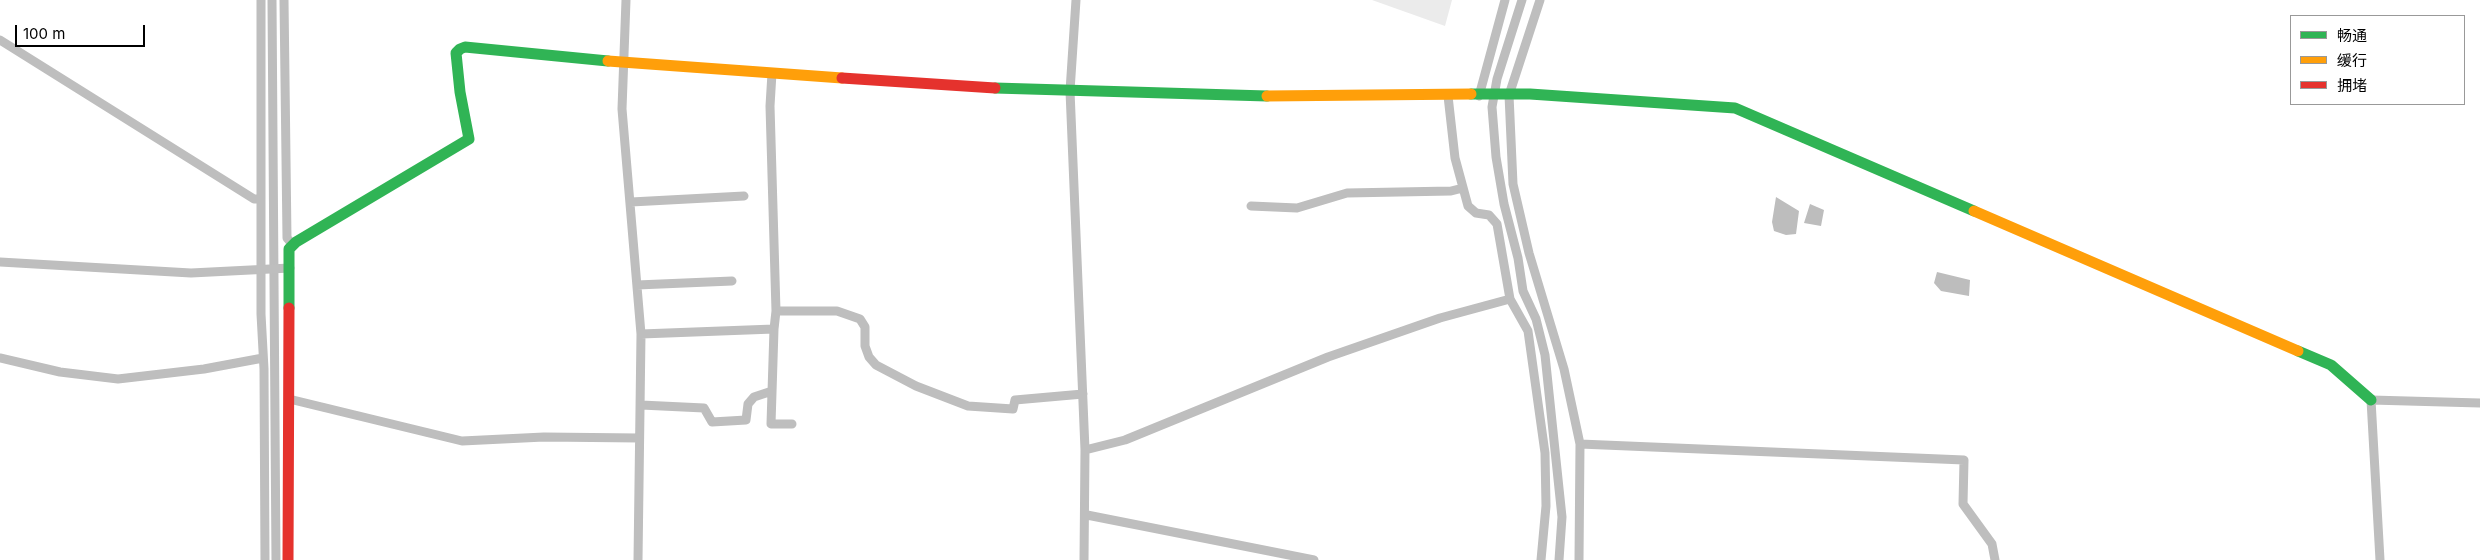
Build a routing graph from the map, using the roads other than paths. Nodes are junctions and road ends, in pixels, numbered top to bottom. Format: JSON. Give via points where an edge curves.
{"nodes":[{"id":1,"x":261,"y":0,"type":"edge"},
{"id":2,"x":284,"y":0,"type":"edge"},
{"id":3,"x":626,"y":0,"type":"edge"},
{"id":4,"x":1076,"y":0,"type":"edge"},
{"id":5,"x":1505,"y":0,"type":"edge"},
{"id":6,"x":1540,"y":0,"type":"edge"},
{"id":7,"x":0,"y":40,"type":"edge"},
{"id":8,"x":623,"y":63,"type":"junction"},
{"id":9,"x":772,"y":73,"type":"junction"},
{"id":10,"x":1070,"y":91,"type":"junction"},
{"id":11,"x":1507,"y":95,"type":"junction"},
{"id":12,"x":1448,"y":96,"type":"junction"},
{"id":13,"x":1480,"y":96,"type":"junction"},
{"id":14,"x":1463,"y":188,"type":"junction"},
{"id":15,"x":744,"y":196,"type":"dead end"},
{"id":16,"x":261,"y":199,"type":"junction"},
{"id":17,"x":631,"y":202,"type":"junction"},
{"id":18,"x":1251,"y":206,"type":"dead end"},
{"id":19,"x":293,"y":245,"type":"junction"},
{"id":20,"x":0,"y":262,"type":"edge"},
{"id":21,"x":287,"y":268,"type":"junction"},
{"id":22,"x":263,"y":270,"type":"junction"},
{"id":23,"x":732,"y":281,"type":"dead end"},
{"id":24,"x":637,"y":285,"type":"junction"},
{"id":25,"x":1510,"y":299,"type":"junction"},
{"id":26,"x":776,"y":310,"type":"junction"},
{"id":27,"x":774,"y":329,"type":"junction"},
{"id":28,"x":641,"y":334,"type":"junction"},
{"id":29,"x":0,"y":358,"type":"edge"},
{"id":30,"x":263,"y":358,"type":"junction"},
{"id":31,"x":772,"y":391,"type":"junction"},
{"id":32,"x":1083,"y":394,"type":"junction"},
{"id":33,"x":289,"y":399,"type":"junction"},
{"id":34,"x":2371,"y":400,"type":"junction"},
{"id":35,"x":2480,"y":403,"type":"edge"},
{"id":36,"x":641,"y":405,"type":"junction"},
{"id":37,"x":792,"y":424,"type":"dead end"},
{"id":38,"x":639,"y":438,"type":"junction"},
{"id":39,"x":1580,"y":444,"type":"junction"},
{"id":40,"x":1085,"y":450,"type":"junction"},
{"id":41,"x":1086,"y":515,"type":"junction"},
{"id":42,"x":265,"y":560,"type":"edge"},
{"id":43,"x":288,"y":560,"type":"edge"},
{"id":44,"x":638,"y":560,"type":"edge"},
{"id":45,"x":1084,"y":560,"type":"edge"},
{"id":46,"x":1314,"y":560,"type":"edge"},
{"id":47,"x":1541,"y":560,"type":"edge"},
{"id":48,"x":1579,"y":560,"type":"edge"},
{"id":49,"x":1995,"y":560,"type":"edge"},
{"id":50,"x":2380,"y":560,"type":"edge"}],
"edges":[{"from":1,"to":16,"type":"street"},
{"from":2,"to":19,"type":"street","via":[[287,238]]},
{"from":3,"to":8,"type":"street"},
{"from":4,"to":10,"type":"street"},
{"from":5,"to":13,"type":"street"},
{"from":6,"to":11,"type":"street"},
{"from":7,"to":16,"type":"street","via":[[254,198]]},
{"from":8,"to":9,"type":"street"},
{"from":8,"to":17,"type":"street","via":[[622,109]]},
{"from":8,"to":19,"type":"street","via":[[466,47],[460,49],[456,53],[458,82],[469,139]]},
{"from":9,"to":10,"type":"street"},
{"from":9,"to":26,"type":"street","via":[[770,106]]},
{"from":10,"to":12,"type":"street","via":[[1249,96]]},
{"from":10,"to":32,"type":"street"},
{"from":11,"to":13,"type":"street"},
{"from":11,"to":34,"type":"street","via":[[1735,108],[2331,365]]},
{"from":11,"to":39,"type":"street","via":[[1512,184],[1564,369]]},
{"from":12,"to":13,"type":"street"},
{"from":12,"to":14,"type":"street"},
{"from":14,"to":18,"type":"street","via":[[1347,193],[1296,208]]},
{"from":14,"to":25,"type":"street","via":[[1471,210],[1489,215],[1497,224]]},
{"from":15,"to":17,"type":"street"},
{"from":16,"to":22,"type":"street"},
{"from":17,"to":24,"type":"street"},
{"from":19,"to":21,"type":"street","via":[[289,249]]},
{"from":20,"to":22,"type":"street","via":[[191,273]]},
{"from":21,"to":22,"type":"street"},
{"from":21,"to":33,"type":"street"},
{"from":22,"to":30,"type":"street"},
{"from":23,"to":24,"type":"street"},
{"from":24,"to":28,"type":"street"},
{"from":25,"to":40,"type":"street","via":[[1440,318],[1347,351],[1125,440]]},
{"from":25,"to":47,"type":"street","via":[[1528,331],[1545,453],[1546,506]]},
{"from":26,"to":27,"type":"street"},
{"from":26,"to":32,"type":"street","via":[[837,312],[860,319],[865,327],[865,346],[876,365],[916,386],[968,406],[1013,409],[1015,400]]},
{"from":27,"to":28,"type":"street"},
{"from":27,"to":31,"type":"street"},
{"from":28,"to":36,"type":"street"},
{"from":29,"to":30,"type":"street","via":[[60,372],[118,379]]},
{"from":30,"to":42,"type":"street"},
{"from":31,"to":36,"type":"street","via":[[754,397],[748,404],[746,420],[712,422],[704,408]]},
{"from":31,"to":37,"type":"street","via":[[771,424]]},
{"from":32,"to":40,"type":"street"},
{"from":33,"to":38,"type":"street","via":[[462,441],[544,437]]},
{"from":33,"to":43,"type":"street"},
{"from":34,"to":35,"type":"street"},
{"from":34,"to":50,"type":"street"},
{"from":36,"to":38,"type":"street"},
{"from":38,"to":44,"type":"street"},
{"from":39,"to":48,"type":"street"},
{"from":39,"to":49,"type":"street","via":[[1964,460],[1963,504],[1992,544]]},
{"from":40,"to":41,"type":"street"},
{"from":41,"to":45,"type":"street"},
{"from":41,"to":46,"type":"street"}]}
